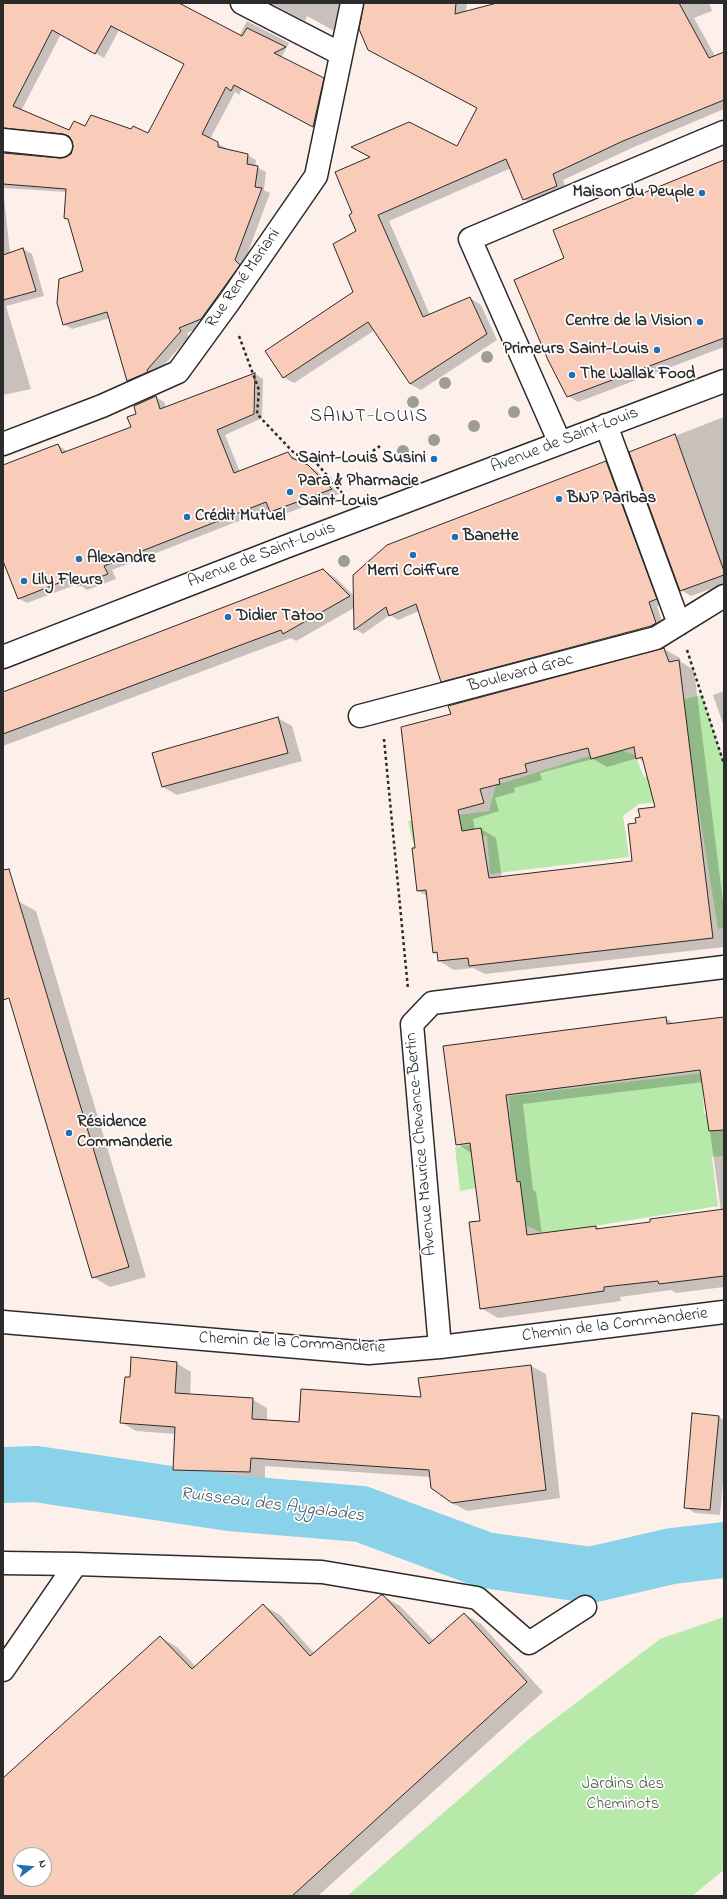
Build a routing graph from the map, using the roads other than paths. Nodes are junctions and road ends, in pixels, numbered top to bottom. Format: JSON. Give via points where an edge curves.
{"nodes":[{"id":1,"x":242,"y":3,"type":"edge"},
{"id":2,"x":352,"y":3,"type":"edge"},
{"id":3,"x":341,"y":54,"type":"junction"},
{"id":4,"x":724,"y":132,"type":"edge"},
{"id":5,"x":3,"y":140,"type":"edge"},
{"id":6,"x":61,"y":146,"type":"dead end"},
{"id":7,"x":724,"y":381,"type":"edge"},
{"id":8,"x":606,"y":425,"type":"junction"},
{"id":9,"x":560,"y":443,"type":"junction"},
{"id":10,"x":3,"y":444,"type":"edge"},
{"id":11,"x":724,"y":596,"type":"edge"},
{"id":12,"x":679,"y":624,"type":"junction"},
{"id":13,"x":3,"y":657,"type":"edge"},
{"id":14,"x":360,"y":716,"type":"dead end"},
{"id":15,"x":724,"y":967,"type":"edge"},
{"id":16,"x":724,"y":1312,"type":"edge"},
{"id":17,"x":3,"y":1322,"type":"edge"},
{"id":18,"x":440,"y":1347,"type":"junction"},
{"id":19,"x":3,"y":1563,"type":"edge"},
{"id":20,"x":76,"y":1564,"type":"junction"},
{"id":21,"x":585,"y":1607,"type":"dead end"},
{"id":22,"x":3,"y":1670,"type":"edge"}],
"edges":[{"from":1,"to":3,"type":"street"},
{"from":2,"to":3,"type":"street","name":"Rue René Mariani"},
{"from":3,"to":10,"type":"street","name":"Rue René Mariani","via":[[316,176],[178,372],[102,406]]},
{"from":4,"to":9,"type":"street","via":[[470,239]]},
{"from":5,"to":6,"type":"street"},
{"from":7,"to":8,"type":"street","name":"Avenue de Saint-Louis"},
{"from":8,"to":9,"type":"street","name":"Avenue de Saint-Louis"},
{"from":8,"to":12,"type":"street"},
{"from":9,"to":13,"type":"street","name":"Avenue de Saint-Louis"},
{"from":11,"to":12,"type":"street","name":"Boulevard Grac"},
{"from":12,"to":14,"type":"street","name":"Boulevard Grac","via":[[656,638]]},
{"from":15,"to":18,"type":"street","name":"Avenue Maurice Chevance-Bertin","via":[[432,1003],[412,1024]]},
{"from":16,"to":18,"type":"street","name":"Chemin de la Commanderie"},
{"from":17,"to":18,"type":"street","name":"Chemin de la Commanderie","via":[[368,1352]]},
{"from":19,"to":20,"type":"street"},
{"from":20,"to":21,"type":"street","via":[[322,1572],[477,1598],[529,1643]]},
{"from":20,"to":22,"type":"street"}]}
